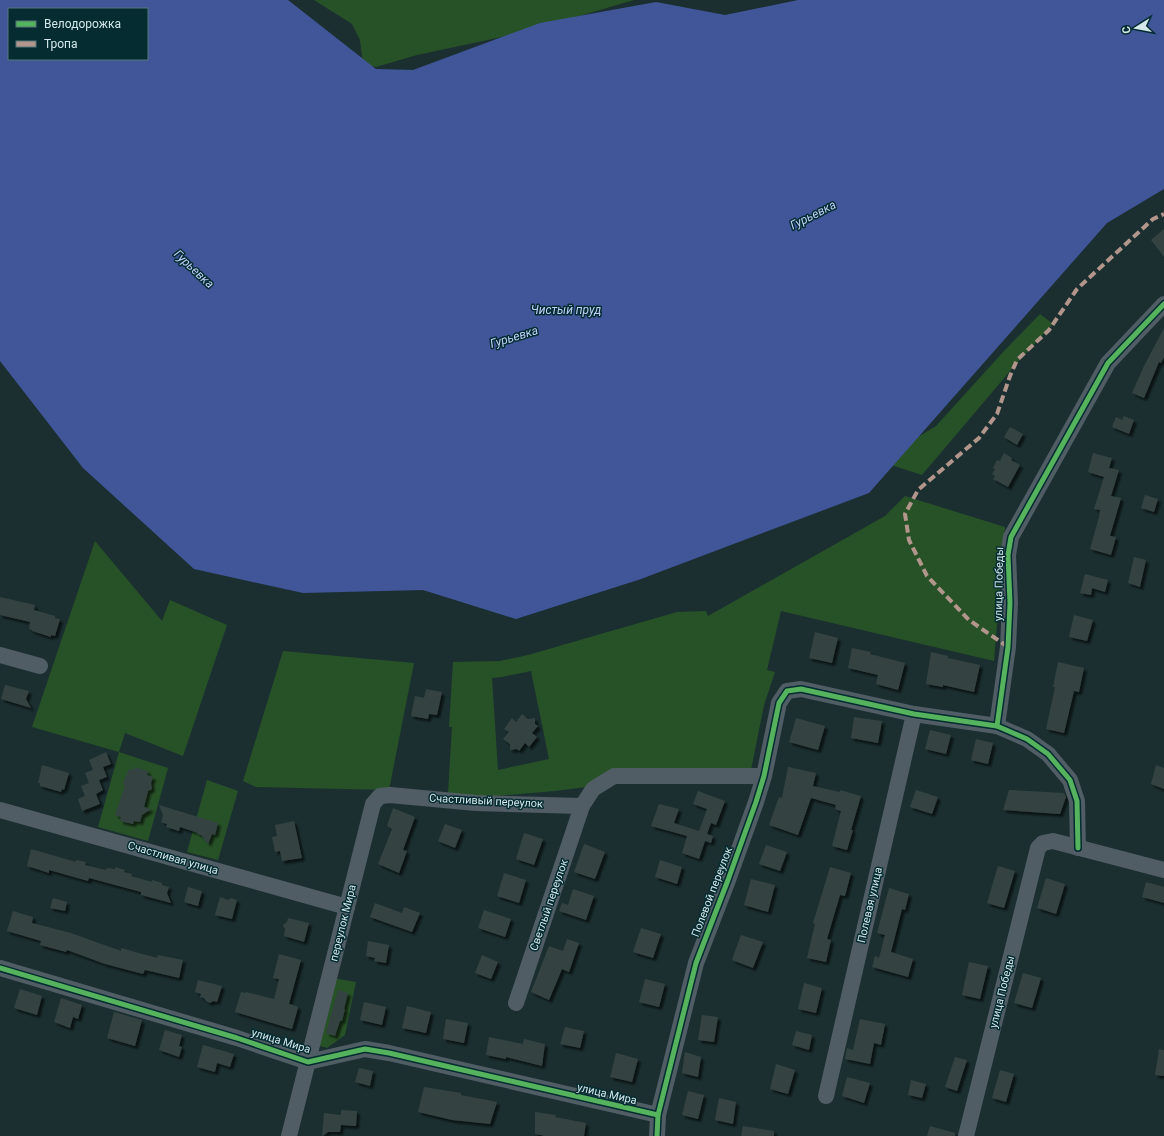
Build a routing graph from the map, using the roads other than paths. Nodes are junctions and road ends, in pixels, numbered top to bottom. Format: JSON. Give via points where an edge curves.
{"nodes":[{"id":1,"x":1164,"y":304,"type":"edge"},
{"id":2,"x":0,"y":655,"type":"edge"},
{"id":3,"x":40,"y":666,"type":"dead end"},
{"id":4,"x":914,"y":714,"type":"junction"},
{"id":5,"x":997,"y":726,"type":"junction"},
{"id":6,"x":764,"y":776,"type":"junction"},
{"id":7,"x":390,"y":795,"type":"joint"},
{"id":8,"x":582,"y":806,"type":"junction"},
{"id":9,"x":0,"y":810,"type":"edge"},
{"id":10,"x":1078,"y":848,"type":"junction"},
{"id":11,"x":1164,"y":870,"type":"edge"},
{"id":12,"x":347,"y":907,"type":"junction"},
{"id":13,"x":0,"y":968,"type":"edge"},
{"id":14,"x":516,"y":1003,"type":"dead end"},
{"id":15,"x":308,"y":1062,"type":"junction"},
{"id":16,"x":826,"y":1096,"type":"dead end"},
{"id":17,"x":658,"y":1115,"type":"junction"},
{"id":18,"x":289,"y":1136,"type":"edge"},
{"id":19,"x":657,"y":1136,"type":"edge"},
{"id":20,"x":966,"y":1136,"type":"edge"}],
"edges":[{"from":1,"to":5,"type":"street","name":"улица Победы","via":[[1108,363],[1011,537],[1008,555],[1008,647]]},
{"from":2,"to":3,"type":"street"},
{"from":4,"to":5,"type":"street"},
{"from":4,"to":6,"type":"street","name":"Полевой переулок","via":[[801,689],[787,691],[779,703]]},
{"from":4,"to":16,"type":"street","name":"Полевая улица"},
{"from":5,"to":10,"type":"street","via":[[1028,738],[1048,754],[1070,780],[1077,801]]},
{"from":6,"to":8,"type":"street","name":"Светлый переулок","via":[[614,776],[593,789]]},
{"from":6,"to":17,"type":"street","name":"Полевой переулок","via":[[731,873],[696,963]]},
{"from":7,"to":8,"type":"street","name":"Счастливый переулок","via":[[476,803]]},
{"from":7,"to":12,"type":"street","name":"переулок Мира","via":[[380,796],[373,804]]},
{"from":8,"to":14,"type":"street","name":"Светлый переулок"},
{"from":9,"to":12,"type":"street","name":"Счастливая улица"},
{"from":10,"to":11,"type":"street"},
{"from":10,"to":20,"type":"street","name":"улица Победы","via":[[1053,841],[1043,843],[1038,848]]},
{"from":12,"to":15,"type":"street","name":"переулок Мира"},
{"from":13,"to":15,"type":"street","name":"улица Мира","via":[[237,1038]]},
{"from":15,"to":17,"type":"street","name":"улица Мира","via":[[365,1049]]},
{"from":15,"to":18,"type":"street","name":"переулок Мира"},
{"from":17,"to":19,"type":"street"}]}
